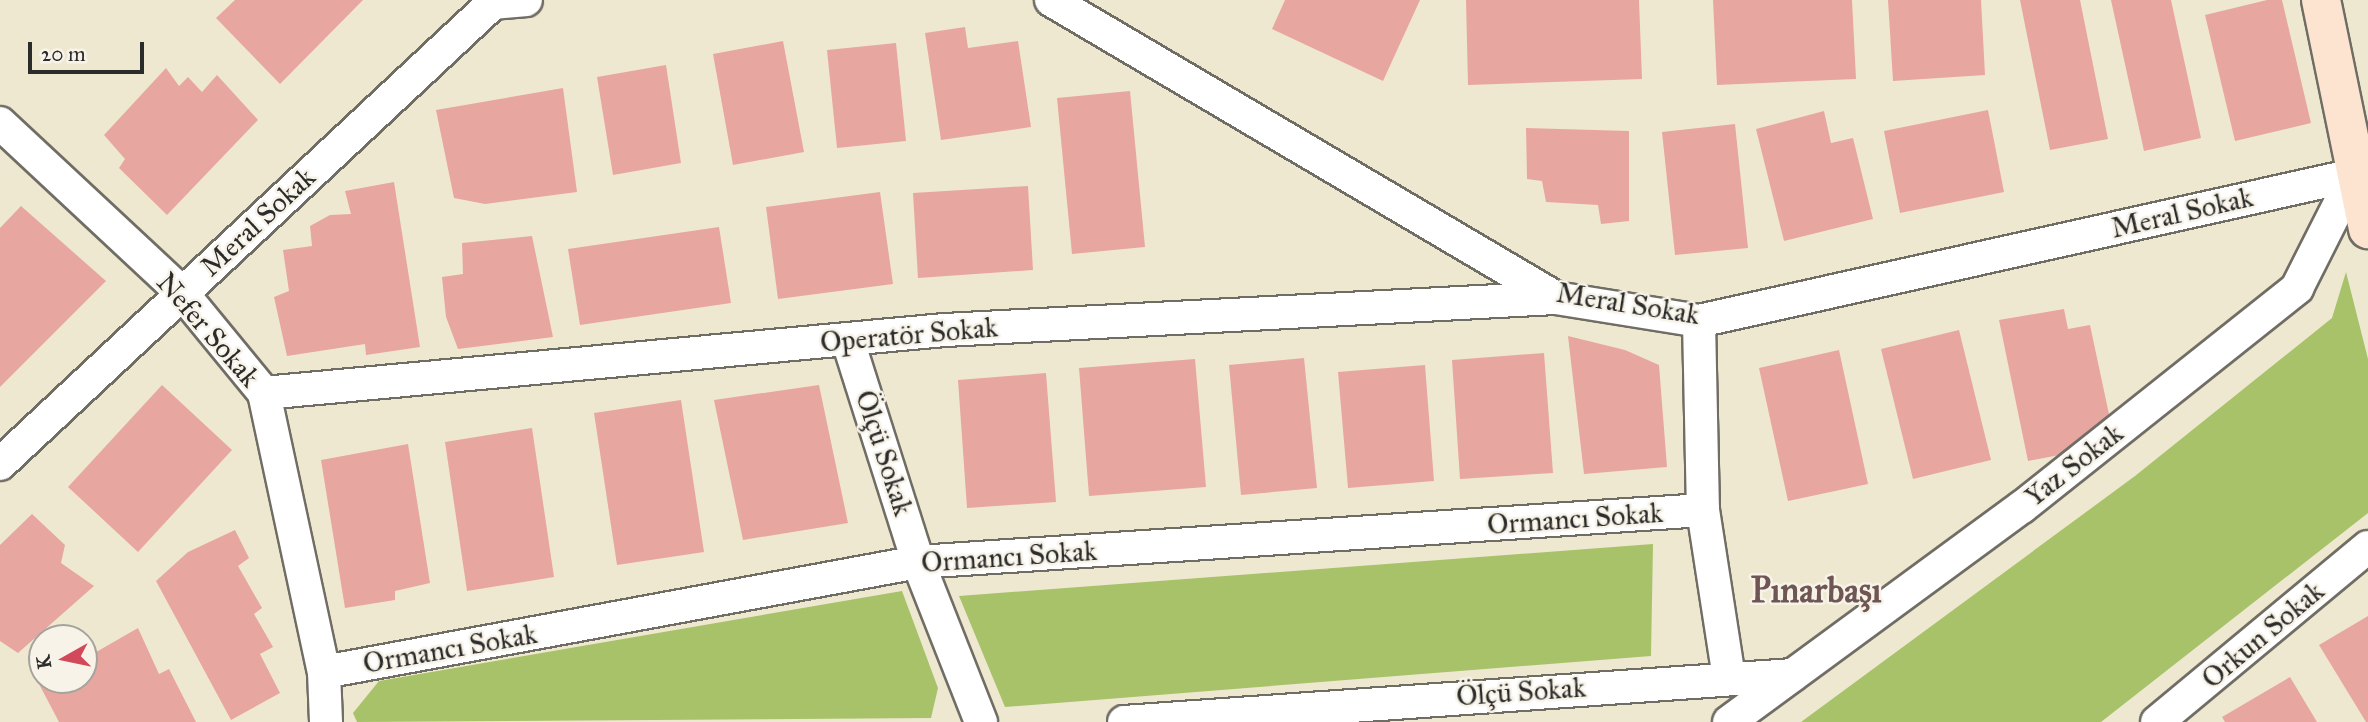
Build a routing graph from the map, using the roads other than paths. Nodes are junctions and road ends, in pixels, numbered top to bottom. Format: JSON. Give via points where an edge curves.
{"nodes":[{"id":1,"x":526,"y":0,"type":"edge"},
{"id":2,"x":1051,"y":0,"type":"edge"},
{"id":3,"x":2321,"y":0,"type":"edge"},
{"id":4,"x":493,"y":2,"type":"edge"},
{"id":5,"x":0,"y":123,"type":"edge"},
{"id":6,"x":2361,"y":169,"type":"edge"},
{"id":7,"x":2368,"y":229,"type":"edge"},
{"id":8,"x":182,"y":293,"type":"junction"},
{"id":9,"x":1556,"y":298,"type":"junction"},
{"id":10,"x":1699,"y":321,"type":"junction"},
{"id":11,"x":848,"y":341,"type":"junction"},
{"id":12,"x":264,"y":393,"type":"junction"},
{"id":13,"x":0,"y":464,"type":"edge"},
{"id":14,"x":1703,"y":510,"type":"junction"},
{"id":15,"x":2368,"y":547,"type":"edge"},
{"id":16,"x":918,"y":562,"type":"junction"},
{"id":17,"x":324,"y":671,"type":"junction"},
{"id":18,"x":1792,"y":676,"type":"junction"},
{"id":19,"x":1729,"y":677,"type":"junction"},
{"id":20,"x":326,"y":722,"type":"edge"},
{"id":21,"x":981,"y":722,"type":"edge"},
{"id":22,"x":1124,"y":722,"type":"edge"},
{"id":23,"x":1729,"y":722,"type":"edge"},
{"id":24,"x":2157,"y":722,"type":"edge"}],
"edges":[{"from":1,"to":4,"type":"street","name":"Meral Sokak"},
{"from":2,"to":9,"type":"street","name":"Meral Sokak"},
{"from":3,"to":6,"type":"main road"},
{"from":4,"to":8,"type":"street","name":"Meral Sokak"},
{"from":5,"to":8,"type":"street","name":"Nefer Sokak"},
{"from":6,"to":7,"type":"main road"},
{"from":6,"to":10,"type":"street","name":"Meral Sokak"},
{"from":6,"to":18,"type":"street","name":"Yaz Sokak","via":[[2297,288],[2021,508]]},
{"from":8,"to":12,"type":"street","name":"Nefer Sokak"},
{"from":8,"to":13,"type":"street","name":"Meral Sokak"},
{"from":9,"to":10,"type":"street","name":"Meral Sokak"},
{"from":9,"to":11,"type":"street","name":"Operatör Sokak","via":[[946,330]]},
{"from":10,"to":14,"type":"street"},
{"from":11,"to":12,"type":"street","name":"Operatör Sokak"},
{"from":11,"to":16,"type":"street","name":"Ölçü Sokak"},
{"from":12,"to":17,"type":"street","name":"Nefer Sokak"},
{"from":14,"to":16,"type":"street","name":"Ormancı Sokak"},
{"from":14,"to":19,"type":"street"},
{"from":15,"to":24,"type":"street","name":"Orkun Sokak"},
{"from":16,"to":17,"type":"street","name":"Ormancı Sokak"},
{"from":16,"to":21,"type":"street","name":"Ölçü Sokak"},
{"from":17,"to":20,"type":"street","name":"Nefer Sokak"},
{"from":18,"to":19,"type":"street","name":"Ölçü Sokak"},
{"from":18,"to":23,"type":"street","name":"Yaz Sokak"},
{"from":19,"to":22,"type":"street","name":"Ölçü Sokak"}]}
